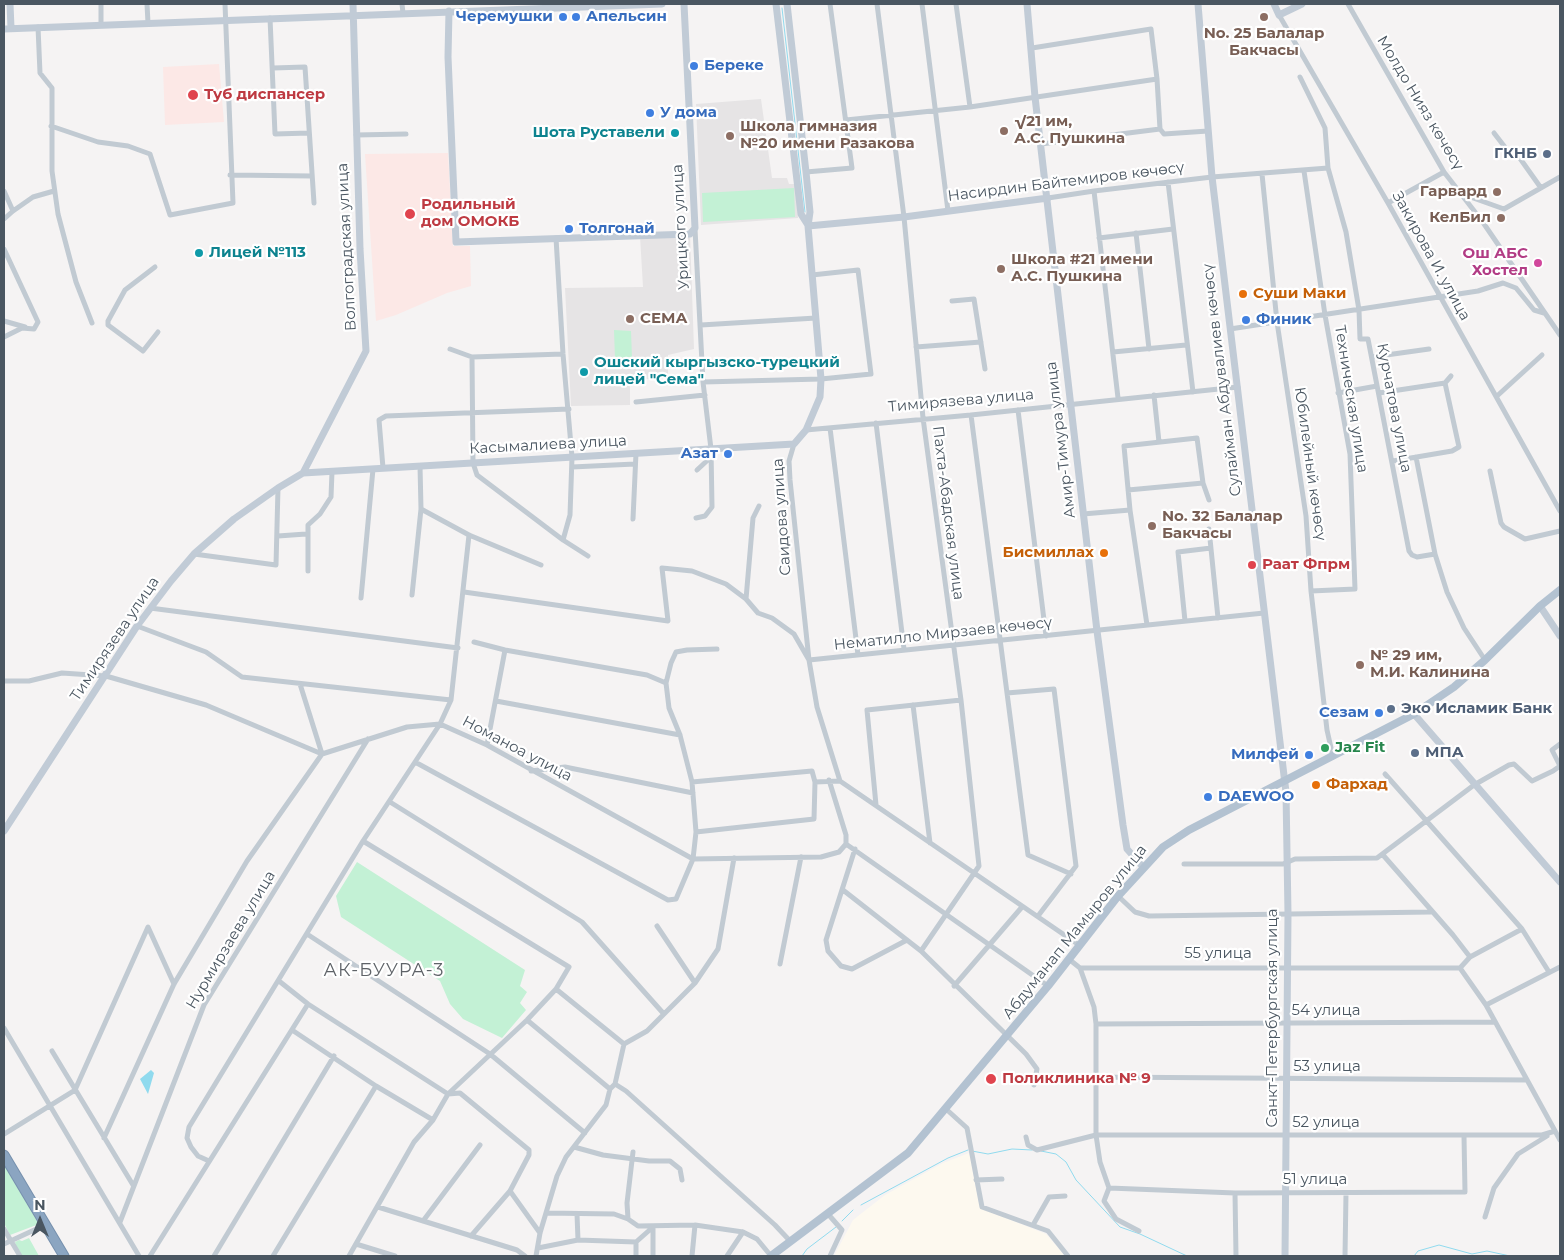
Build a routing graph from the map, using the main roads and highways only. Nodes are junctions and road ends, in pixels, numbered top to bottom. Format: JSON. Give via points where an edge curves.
{"nodes":[{"id":1,"x":1560,"y":590,"type":"edge"},
{"id":2,"x":4,"y":1154,"type":"edge"},
{"id":3,"x":64,"y":1256,"type":"edge"},
{"id":4,"x":771,"y":1256,"type":"edge"}],
"edges":[{"from":1,"to":4,"type":"main road","name":"Абдуманап Мамыров улица","via":[[1485,660],[1414,714],[1175,839],[1118,896],[1078,945],[1070,960],[908,1153]]},
{"from":2,"to":3,"type":"highway"}]}
